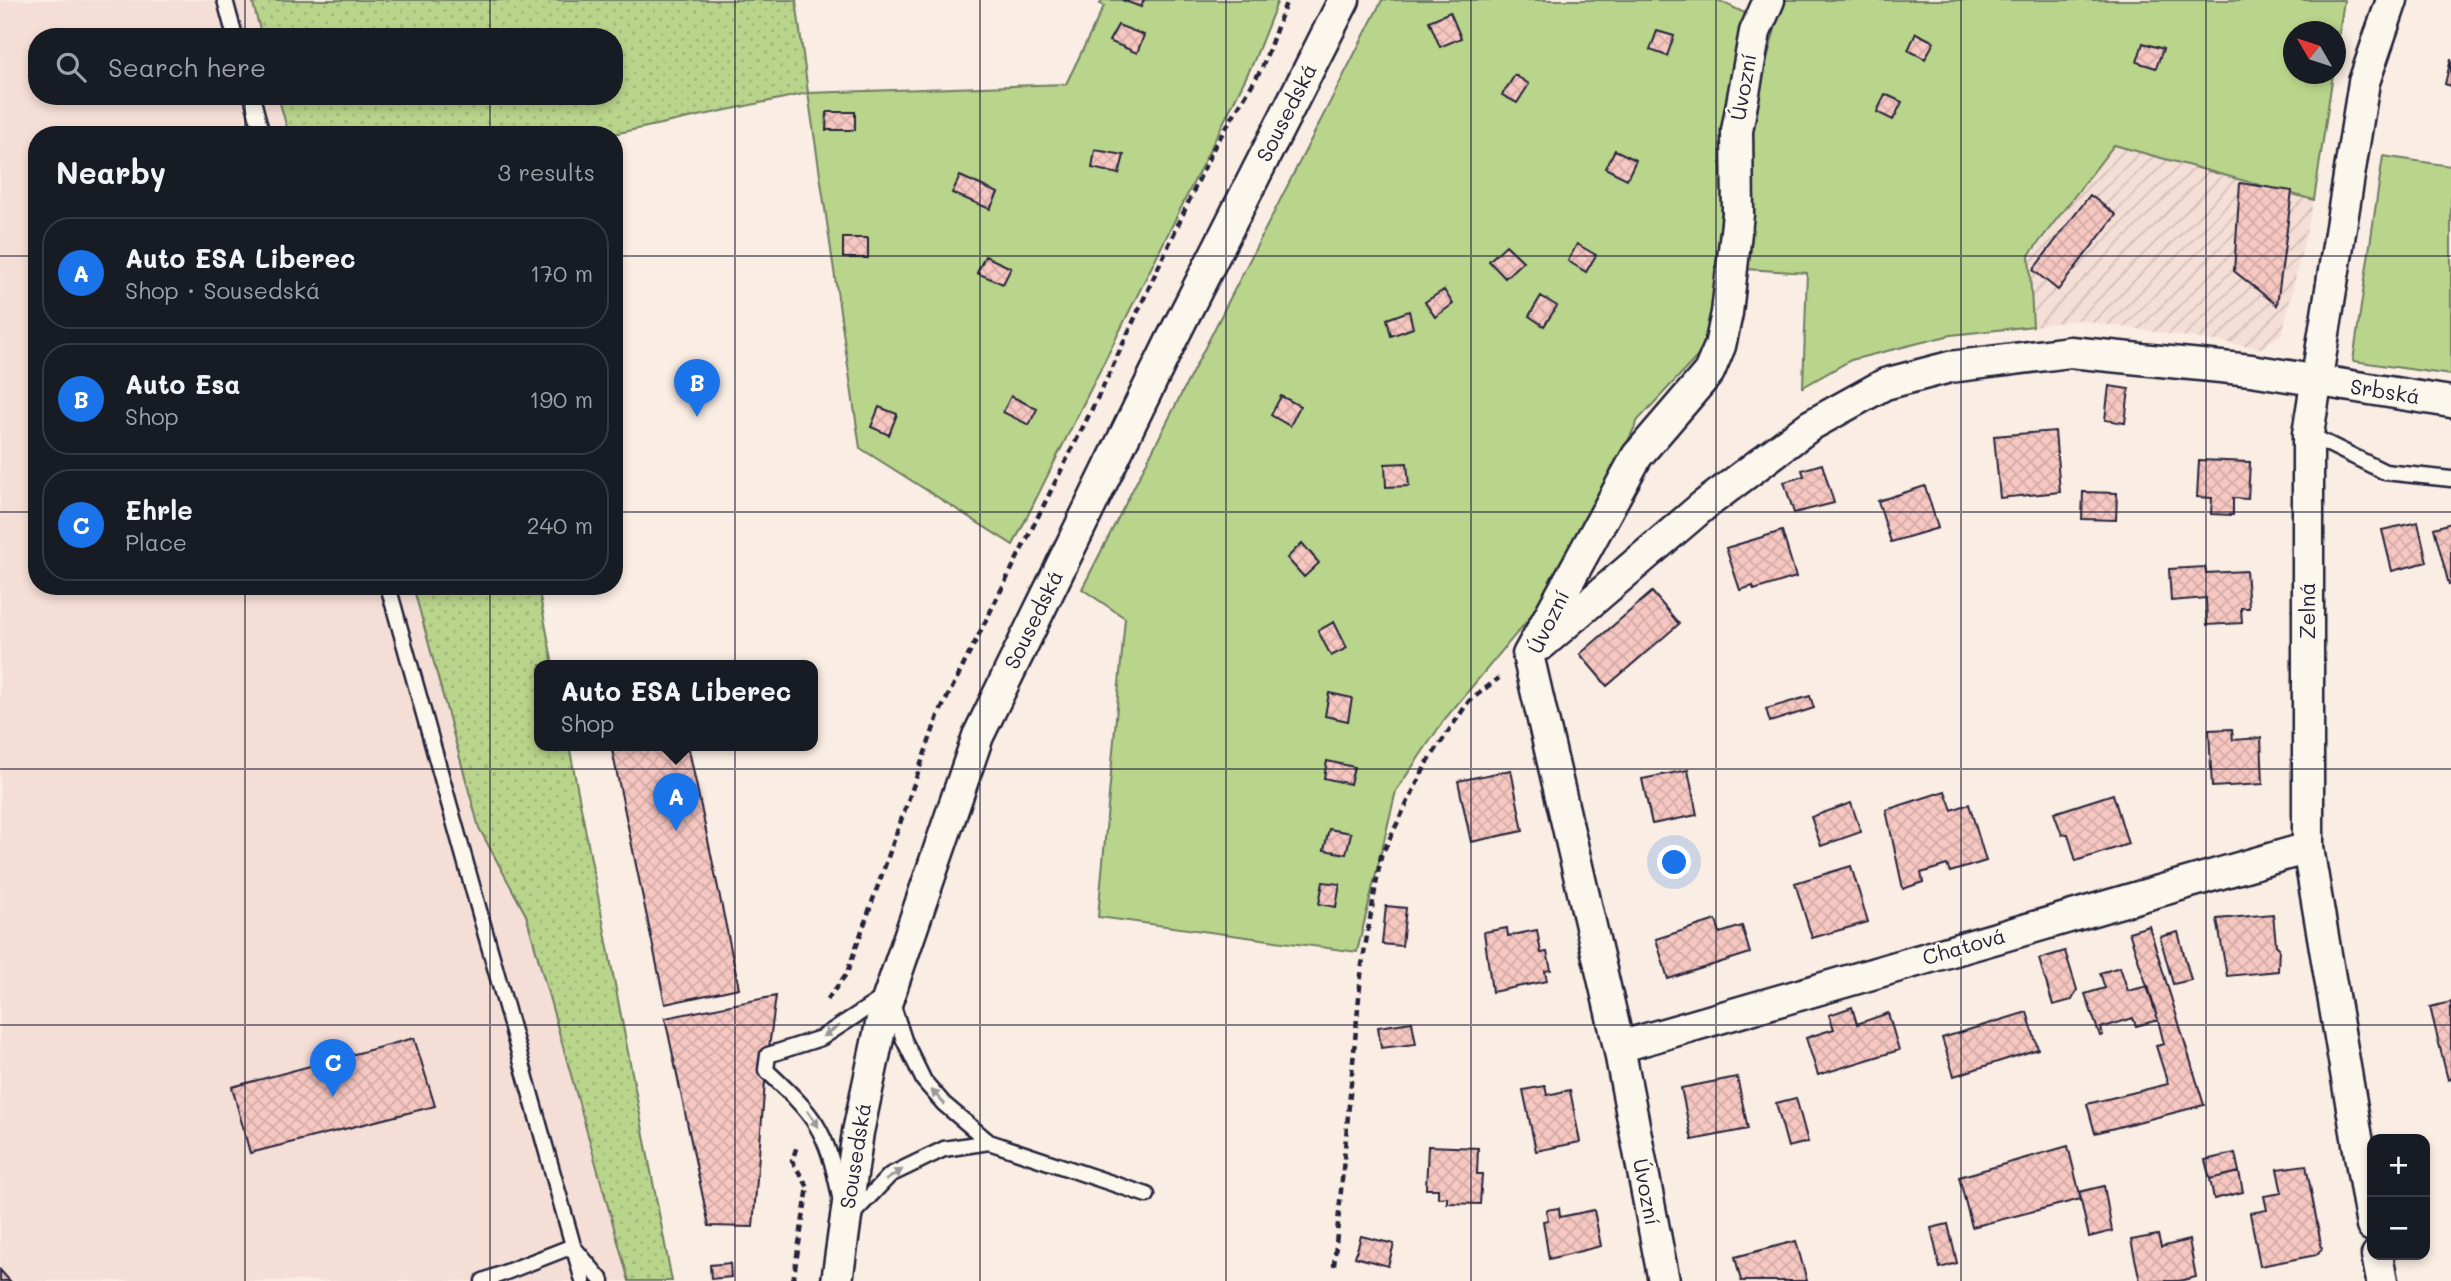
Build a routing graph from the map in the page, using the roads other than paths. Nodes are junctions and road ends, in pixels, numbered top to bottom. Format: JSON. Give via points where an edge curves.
{"nodes":[{"id":1,"x":225,"y":0,"type":"edge"},
{"id":2,"x":1344,"y":0,"type":"edge"},
{"id":3,"x":1769,"y":0,"type":"edge"},
{"id":4,"x":2392,"y":0,"type":"edge"},
{"id":5,"x":233,"y":28,"type":"edge"},
{"id":6,"x":254,"y":105,"type":"edge"},
{"id":7,"x":259,"y":126,"type":"edge"},
{"id":8,"x":2318,"y":382,"type":"junction"},
{"id":9,"x":2451,"y":401,"type":"edge"},
{"id":10,"x":2308,"y":434,"type":"junction"},
{"id":11,"x":2451,"y":479,"type":"edge"},
{"id":12,"x":391,"y":595,"type":"edge"},
{"id":13,"x":1528,"y":655,"type":"junction"},
{"id":14,"x":2308,"y":848,"type":"junction"},
{"id":15,"x":889,"y":994,"type":"junction"},
{"id":16,"x":1619,"y":1046,"type":"junction"},
{"id":17,"x":989,"y":1142,"type":"junction"},
{"id":18,"x":1147,"y":1195,"type":"dead end"},
{"id":19,"x":2367,"y":1197,"type":"edge"},
{"id":20,"x":845,"y":1222,"type":"junction"},
{"id":21,"x":573,"y":1246,"type":"junction"},
{"id":22,"x":2378,"y":1260,"type":"edge"},
{"id":23,"x":483,"y":1281,"type":"edge"},
{"id":24,"x":583,"y":1281,"type":"edge"},
{"id":25,"x":602,"y":1281,"type":"edge"},
{"id":26,"x":838,"y":1281,"type":"edge"},
{"id":27,"x":1664,"y":1281,"type":"edge"},
{"id":28,"x":2382,"y":1281,"type":"edge"}],
"edges":[{"from":1,"to":5,"type":"lane"},
{"from":2,"to":15,"type":"street","name":"Sousedská","via":[[978,736]]},
{"from":3,"to":13,"type":"street","name":"Úvozní","via":[[1755,32],[1738,119],[1738,215],[1720,346],[1709,372],[1637,456]]},
{"from":4,"to":8,"type":"street","name":"Zelná","via":[[2364,82]]},
{"from":6,"to":7,"type":"lane"},
{"from":8,"to":9,"type":"street","name":"Srbská"},
{"from":8,"to":10,"type":"street","name":"Zelná"},
{"from":8,"to":13,"type":"street","name":"Srbská","via":[[2251,370],[2070,352],[1950,367],[1885,384],[1811,425],[1714,498]]},
{"from":10,"to":11,"type":"lane","via":[[2385,472]]},
{"from":10,"to":14,"type":"street","name":"Zelná"},
{"from":12,"to":21,"type":"lane"},
{"from":13,"to":16,"type":"street","name":"Úvozní"},
{"from":14,"to":16,"type":"street","name":"Chatová"},
{"from":14,"to":19,"type":"street","name":"Zelná"},
{"from":17,"to":15,"type":"lane","one_way":true,"via":[[923,1081]]},
{"from":15,"to":20,"type":"street","name":"Sousedská","via":[[858,1132]]},
{"from":15,"to":20,"type":"lane","one_way":true,"via":[[821,1038],[768,1055],[766,1070],[808,1110],[825,1137]]},
{"from":16,"to":27,"type":"street","name":"Úvozní"},
{"from":17,"to":18,"type":"lane"},
{"from":20,"to":17,"type":"lane","one_way":true,"via":[[890,1175],[944,1149]]},
{"from":20,"to":26,"type":"street","name":"Sousedská"},
{"from":21,"to":23,"type":"lane"},
{"from":21,"to":24,"type":"lane"},
{"from":21,"to":25,"type":"lane"},
{"from":22,"to":28,"type":"street"}]}
